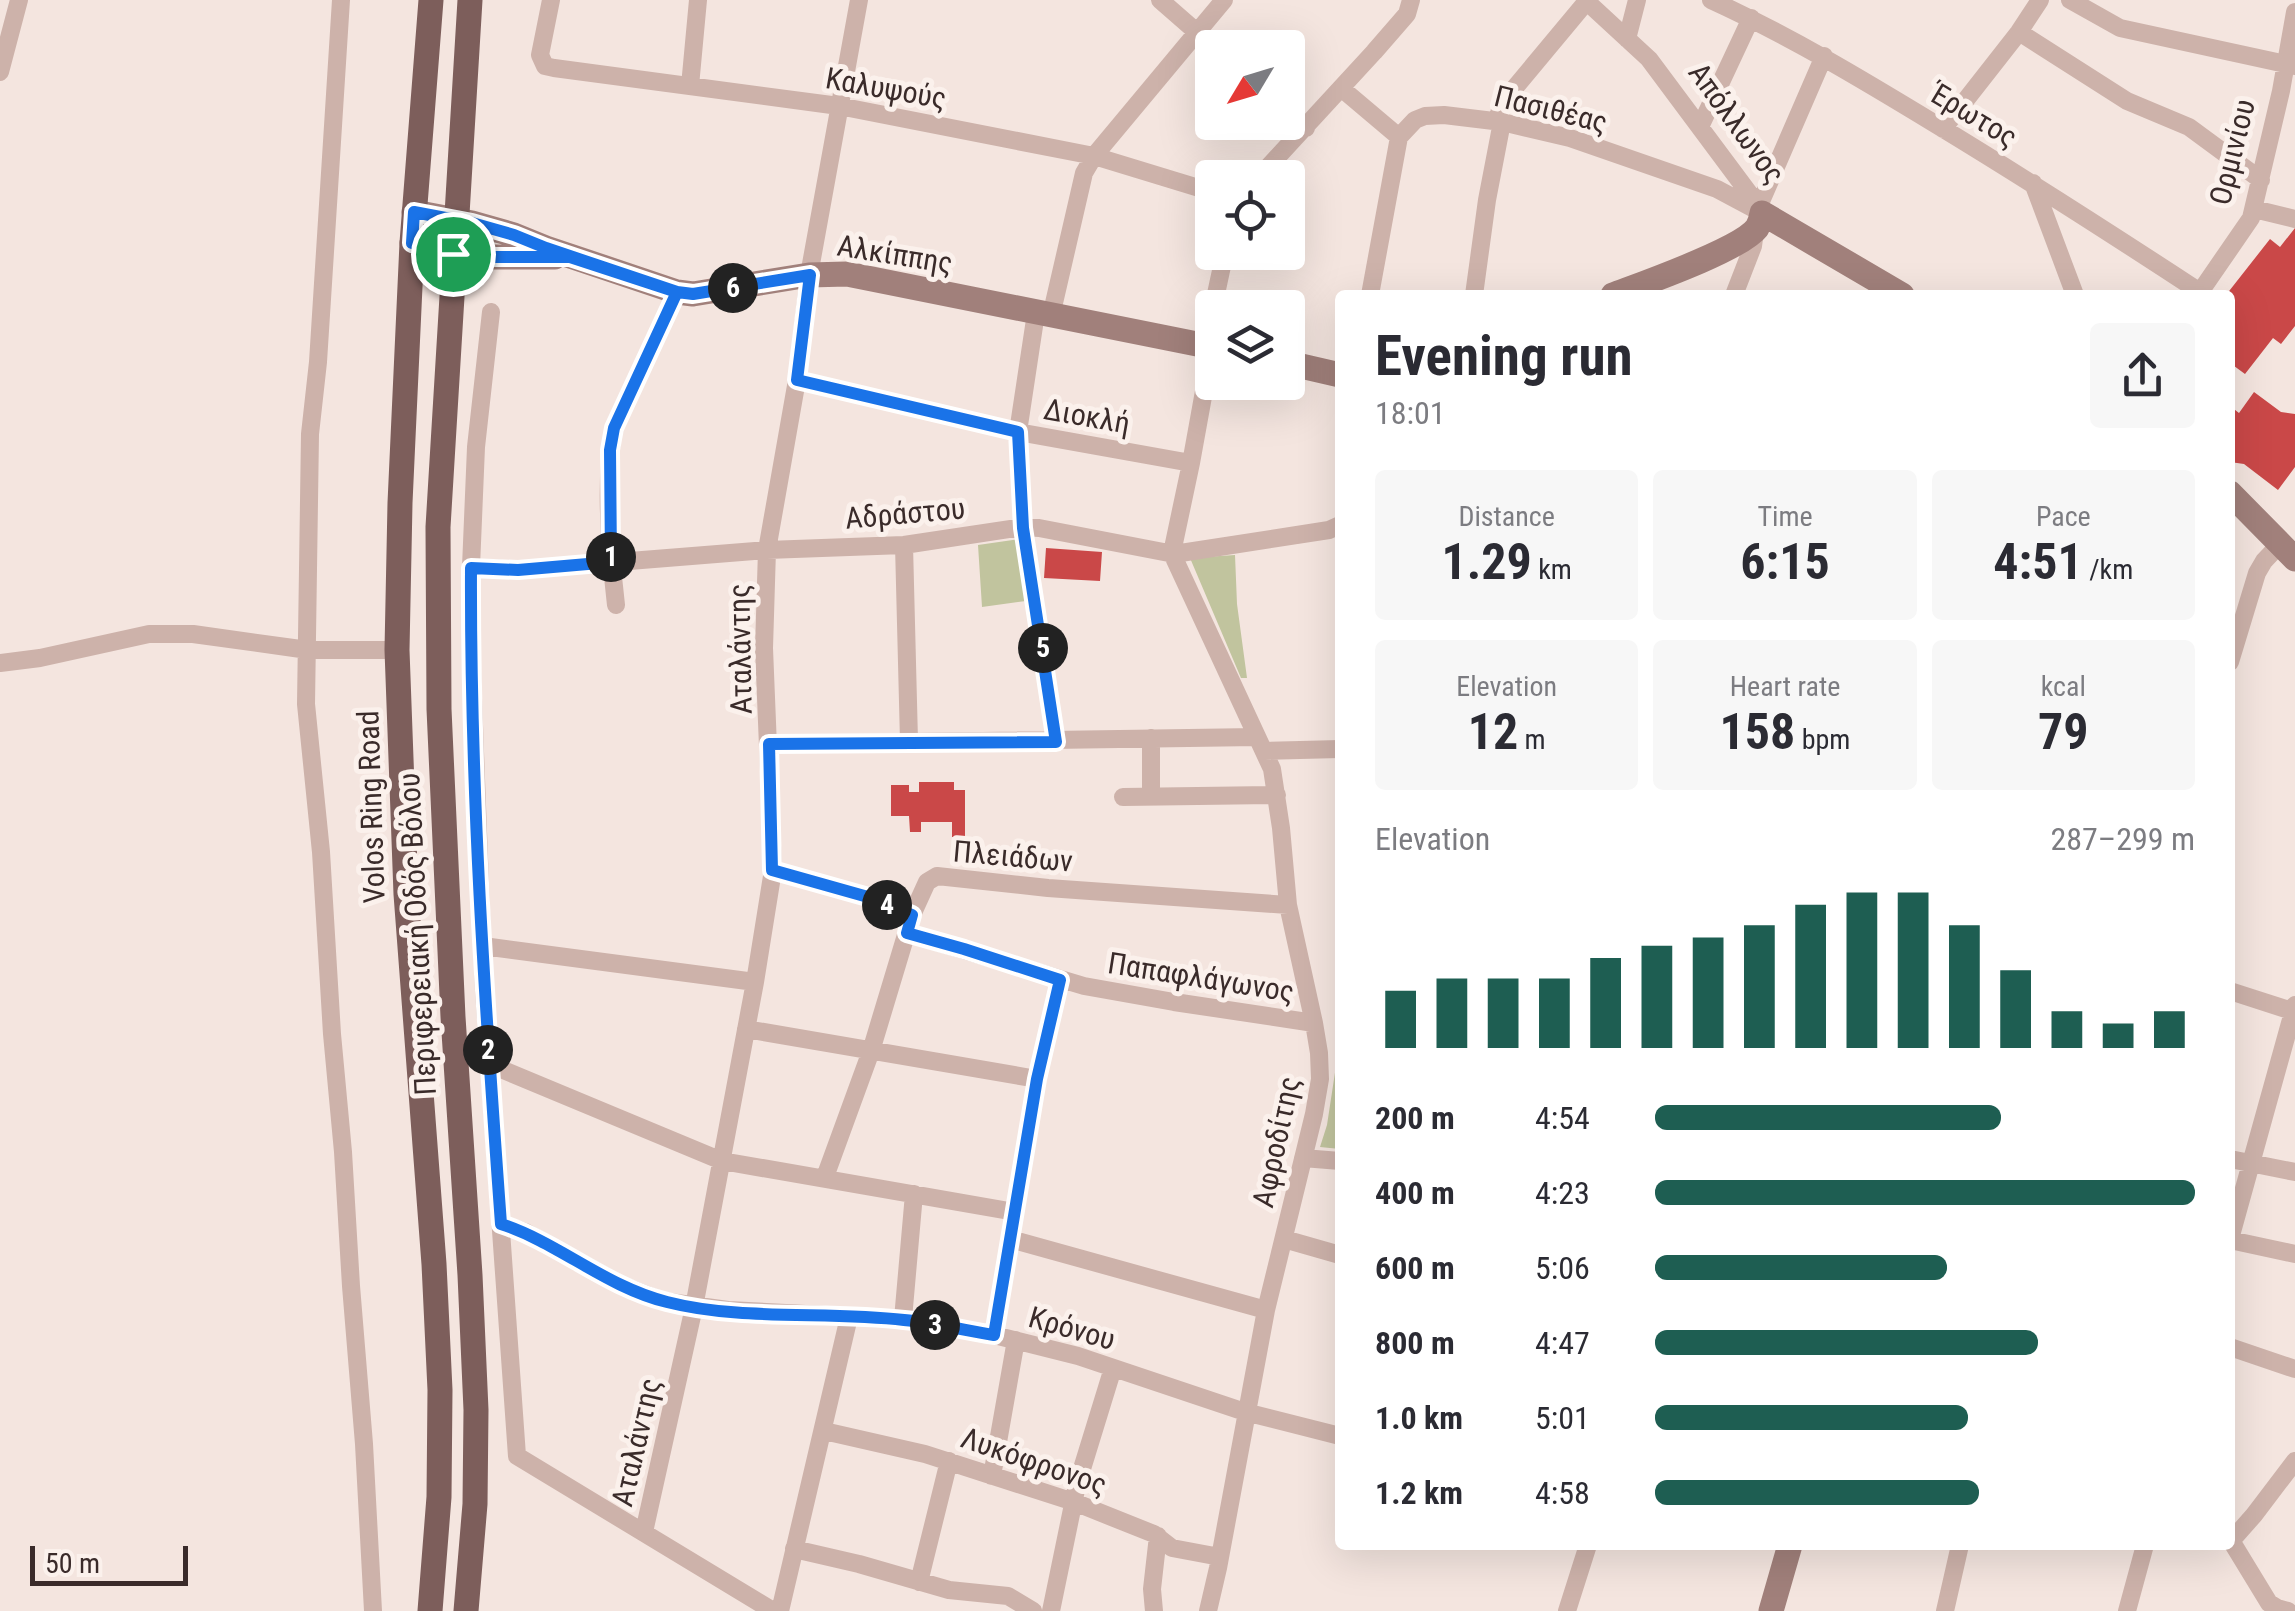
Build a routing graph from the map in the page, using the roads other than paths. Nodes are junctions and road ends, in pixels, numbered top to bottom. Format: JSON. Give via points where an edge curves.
{"nodes":[{"id":1,"x":20,"y":0,"type":"edge"},
{"id":2,"x":341,"y":0,"type":"edge"},
{"id":3,"x":430,"y":0,"type":"edge"},
{"id":4,"x":470,"y":0,"type":"edge"},
{"id":5,"x":551,"y":0,"type":"edge"},
{"id":6,"x":698,"y":0,"type":"edge"},
{"id":7,"x":859,"y":0,"type":"edge"},
{"id":8,"x":1160,"y":0,"type":"edge"},
{"id":9,"x":1224,"y":0,"type":"edge"},
{"id":10,"x":1411,"y":0,"type":"edge"},
{"id":11,"x":1586,"y":0,"type":"edge"},
{"id":12,"x":1637,"y":0,"type":"edge"},
{"id":13,"x":1711,"y":0,"type":"edge"},
{"id":14,"x":2040,"y":0,"type":"edge"},
{"id":15,"x":2070,"y":0,"type":"edge"},
{"id":16,"x":2295,"y":12,"type":"edge"},
{"id":17,"x":1751,"y":18,"type":"junction"},
{"id":18,"x":1195,"y":30,"type":"edge"},
{"id":19,"x":1199,"y":30,"type":"edge"},
{"id":20,"x":2019,"y":32,"type":"junction"},
{"id":21,"x":1195,"y":34,"type":"edge"},
{"id":22,"x":1628,"y":39,"type":"junction"},
{"id":23,"x":1824,"y":56,"type":"junction"},
{"id":24,"x":2290,"y":66,"type":"edge"},
{"id":25,"x":0,"y":72,"type":"edge"},
{"id":26,"x":690,"y":86,"type":"junction"},
{"id":27,"x":1341,"y":88,"type":"junction"},
{"id":28,"x":840,"y":106,"type":"junction"},
{"id":29,"x":1499,"y":122,"type":"junction"},
{"id":30,"x":1700,"y":126,"type":"junction"},
{"id":31,"x":1306,"y":128,"type":"joint"},
{"id":32,"x":1943,"y":128,"type":"junction"},
{"id":33,"x":1399,"y":137,"type":"junction"},
{"id":34,"x":1094,"y":156,"type":"junction"},
{"id":35,"x":1275,"y":160,"type":"edge"},
{"id":36,"x":2261,"y":180,"type":"junction"},
{"id":37,"x":2033,"y":183,"type":"junction"},
{"id":38,"x":1195,"y":187,"type":"edge"},
{"id":39,"x":2254,"y":209,"type":"junction"},
{"id":40,"x":414,"y":212,"type":"junction"},
{"id":41,"x":1759,"y":217,"type":"junction"},
{"id":42,"x":2295,"y":219,"type":"edge"},
{"id":43,"x":455,"y":220,"type":"junction"},
{"id":44,"x":412,"y":243,"type":"junction"},
{"id":45,"x":453,"y":254,"type":"junction"},
{"id":46,"x":570,"y":257,"type":"junction"},
{"id":47,"x":810,"y":275,"type":"junction"},
{"id":48,"x":1371,"y":290,"type":"edge"},
{"id":49,"x":1475,"y":290,"type":"edge"},
{"id":50,"x":1632,"y":290,"type":"edge"},
{"id":51,"x":1736,"y":290,"type":"edge"},
{"id":52,"x":1893,"y":290,"type":"edge"},
{"id":53,"x":2073,"y":290,"type":"edge"},
{"id":54,"x":2193,"y":290,"type":"edge"},
{"id":55,"x":2202,"y":290,"type":"edge"},
{"id":56,"x":677,"y":292,"type":"junction"},
{"id":57,"x":491,"y":312,"type":"dead end"},
{"id":58,"x":1044,"y":314,"type":"junction"},
{"id":59,"x":1195,"y":343,"type":"edge"},
{"id":60,"x":1305,"y":367,"type":"edge"},
{"id":61,"x":1335,"y":374,"type":"edge"},
{"id":62,"x":797,"y":380,"type":"junction"},
{"id":63,"x":1202,"y":400,"type":"edge"},
{"id":64,"x":1018,"y":432,"type":"junction"},
{"id":65,"x":1192,"y":462,"type":"junction"},
{"id":66,"x":2235,"y":498,"type":"edge"},
{"id":67,"x":1335,"y":527,"type":"edge"},
{"id":68,"x":1023,"y":528,"type":"junction"},
{"id":69,"x":904,"y":544,"type":"junction"},
{"id":70,"x":767,"y":550,"type":"junction"},
{"id":71,"x":2288,"y":551,"type":"edge"},
{"id":72,"x":1174,"y":554,"type":"junction"},
{"id":73,"x":611,"y":562,"type":"junction"},
{"id":74,"x":471,"y":568,"type":"junction"},
{"id":75,"x":616,"y":605,"type":"dead end"},
{"id":76,"x":2235,"y":646,"type":"edge"},
{"id":77,"x":308,"y":650,"type":"junction"},
{"id":78,"x":397,"y":650,"type":"junction"},
{"id":79,"x":0,"y":663,"type":"edge"},
{"id":80,"x":1151,"y":738,"type":"junction"},
{"id":81,"x":909,"y":742,"type":"junction"},
{"id":82,"x":1056,"y":742,"type":"junction"},
{"id":83,"x":769,"y":744,"type":"junction"},
{"id":84,"x":1261,"y":744,"type":"junction"},
{"id":85,"x":1335,"y":749,"type":"edge"},
{"id":86,"x":1277,"y":795,"type":"junction"},
{"id":87,"x":1122,"y":797,"type":"dead end"},
{"id":88,"x":1151,"y":797,"type":"junction"},
{"id":89,"x":772,"y":870,"type":"junction"},
{"id":90,"x":1288,"y":905,"type":"junction"},
{"id":91,"x":910,"y":924,"type":"junction"},
{"id":92,"x":483,"y":946,"type":"junction"},
{"id":93,"x":1060,"y":980,"type":"junction"},
{"id":94,"x":755,"y":982,"type":"junction"},
{"id":95,"x":2235,"y":992,"type":"edge"},
{"id":96,"x":2294,"y":1009,"type":"edge"},
{"id":97,"x":1314,"y":1023,"type":"junction"},
{"id":98,"x":746,"y":1029,"type":"junction"},
{"id":99,"x":871,"y":1050,"type":"junction"},
{"id":100,"x":1319,"y":1052,"type":"junction"},
{"id":101,"x":1335,"y":1057,"type":"edge"},
{"id":102,"x":489,"y":1064,"type":"junction"},
{"id":103,"x":1037,"y":1079,"type":"junction"},
{"id":104,"x":1303,"y":1158,"type":"junction"},
{"id":105,"x":2235,"y":1160,"type":"edge"},
{"id":106,"x":722,"y":1161,"type":"junction"},
{"id":107,"x":1335,"y":1161,"type":"edge"},
{"id":108,"x":2251,"y":1163,"type":"junction"},
{"id":109,"x":2295,"y":1172,"type":"edge"},
{"id":110,"x":825,"y":1178,"type":"junction"},
{"id":111,"x":914,"y":1194,"type":"junction"},
{"id":112,"x":1016,"y":1212,"type":"junction"},
{"id":113,"x":2235,"y":1222,"type":"edge"},
{"id":114,"x":501,"y":1224,"type":"junction"},
{"id":115,"x":1010,"y":1239,"type":"junction"},
{"id":116,"x":1284,"y":1239,"type":"junction"},
{"id":117,"x":2235,"y":1241,"type":"edge"},
{"id":118,"x":1335,"y":1254,"type":"edge"},
{"id":119,"x":2295,"y":1254,"type":"edge"},
{"id":120,"x":694,"y":1307,"type":"junction"},
{"id":121,"x":1266,"y":1310,"type":"junction"},
{"id":122,"x":849,"y":1317,"type":"junction"},
{"id":123,"x":903,"y":1320,"type":"junction"},
{"id":124,"x":994,"y":1335,"type":"junction"},
{"id":125,"x":1016,"y":1340,"type":"junction"},
{"id":126,"x":2235,"y":1349,"type":"edge"},
{"id":127,"x":1114,"y":1368,"type":"junction"},
{"id":128,"x":2295,"y":1369,"type":"edge"},
{"id":129,"x":1245,"y":1412,"type":"junction"},
{"id":130,"x":824,"y":1431,"type":"junction"},
{"id":131,"x":1335,"y":1435,"type":"edge"},
{"id":132,"x":948,"y":1461,"type":"junction"},
{"id":133,"x":2295,"y":1461,"type":"edge"},
{"id":134,"x":992,"y":1476,"type":"junction"},
{"id":135,"x":1074,"y":1502,"type":"junction"},
{"id":136,"x":644,"y":1532,"type":"junction"},
{"id":137,"x":2235,"y":1535,"type":"edge"},
{"id":138,"x":1158,"y":1536,"type":"junction"},
{"id":139,"x":2235,"y":1548,"type":"edge"},
{"id":140,"x":794,"y":1549,"type":"junction"},
{"id":141,"x":1586,"y":1550,"type":"edge"},
{"id":142,"x":1789,"y":1550,"type":"edge"},
{"id":143,"x":1959,"y":1550,"type":"edge"},
{"id":144,"x":2145,"y":1550,"type":"edge"},
{"id":145,"x":1220,"y":1557,"type":"junction"},
{"id":146,"x":919,"y":1582,"type":"junction"},
{"id":147,"x":373,"y":1611,"type":"edge"},
{"id":148,"x":430,"y":1611,"type":"edge"},
{"id":149,"x":466,"y":1611,"type":"edge"},
{"id":150,"x":776,"y":1611,"type":"edge"},
{"id":151,"x":1033,"y":1611,"type":"edge"},
{"id":152,"x":1051,"y":1611,"type":"edge"},
{"id":153,"x":1154,"y":1611,"type":"edge"},
{"id":154,"x":1208,"y":1611,"type":"edge"},
{"id":155,"x":1567,"y":1611,"type":"edge"},
{"id":156,"x":1771,"y":1611,"type":"edge"},
{"id":157,"x":1945,"y":1611,"type":"edge"},
{"id":158,"x":2127,"y":1611,"type":"edge"},
{"id":159,"x":2288,"y":1611,"type":"edge"}],
"edges":[{"from":1,"to":25,"type":"street"},
{"from":2,"to":77,"type":"street","via":[[310,434]]},
{"from":3,"to":40,"type":"main road","name":"Volos Ring Road"},
{"from":4,"to":43,"type":"main road"},
{"from":5,"to":26,"type":"street","name":"Καλυψούς","via":[[540,55],[545,66]]},
{"from":6,"to":26,"type":"street"},
{"from":7,"to":28,"type":"street","name":"Αταλάντης"},
{"from":8,"to":18,"type":"street"},
{"from":9,"to":19,"type":"street"},
{"from":10,"to":27,"type":"street"},
{"from":11,"to":22,"type":"street","name":"Απόλλωνος"},
{"from":11,"to":29,"type":"street","via":[[1502,104]]},
{"from":12,"to":22,"type":"street"},
{"from":13,"to":17,"type":"street","name":"Έρωτος"},
{"from":14,"to":20,"type":"street"},
{"from":15,"to":24,"type":"street","via":[[2120,28]]},
{"from":16,"to":24,"type":"street","name":"Ορμινίου"},
{"from":17,"to":23,"type":"street","name":"Έρωτος"},
{"from":17,"to":30,"type":"street"},
{"from":20,"to":32,"type":"street"},
{"from":20,"to":36,"type":"street","via":[[2127,101],[2189,127]]},
{"from":21,"to":34,"type":"street"},
{"from":22,"to":30,"type":"street","name":"Απόλλωνος"},
{"from":23,"to":32,"type":"street","name":"Έρωτος"},
{"from":23,"to":41,"type":"street"},
{"from":24,"to":36,"type":"street","name":"Ορμινίου"},
{"from":26,"to":28,"type":"street","name":"Καλυψούς"},
{"from":27,"to":31,"type":"street"},
{"from":27,"to":33,"type":"street"},
{"from":28,"to":34,"type":"street","name":"Καλυψούς"},
{"from":28,"to":47,"type":"street","name":"Αταλάντης"},
{"from":29,"to":33,"type":"street","name":"Πασιθέας","via":[[1425,116]]},
{"from":29,"to":41,"type":"street","name":"Πασιθέας","via":[[1570,138],[1704,184]]},
{"from":29,"to":49,"type":"street"},
{"from":30,"to":41,"type":"street","name":"Απόλλωνος"},
{"from":31,"to":35,"type":"street"},
{"from":32,"to":37,"type":"street","name":"Έρωτος"},
{"from":33,"to":48,"type":"street"},
{"from":34,"to":38,"type":"street","name":"Καλυψούς"},
{"from":34,"to":58,"type":"street"},
{"from":36,"to":39,"type":"street","name":"Ορμινίου"},
{"from":37,"to":53,"type":"street"},
{"from":37,"to":54,"type":"street","name":"Έρωτος"},
{"from":39,"to":42,"type":"street"},
{"from":39,"to":55,"type":"street","name":"Ορμινίου"},
{"from":40,"to":43,"type":"street"},
{"from":40,"to":44,"type":"main road","name":"Volos Ring Road"},
{"from":41,"to":50,"type":"street","via":[[1691,264]]},
{"from":41,"to":51,"type":"street"},
{"from":41,"to":52,"type":"street","name":"Απόλλωνος"},
{"from":43,"to":45,"type":"main road"},
{"from":43,"to":46,"type":"street"},
{"from":44,"to":45,"type":"street"},
{"from":44,"to":78,"type":"main road","name":"Volos Ring Road"},
{"from":45,"to":46,"type":"street"},
{"from":45,"to":149,"type":"main road","name":"Περιφερειακή Οδός Βόλου","via":[[438,527],[438,709],[476,1410]]},
{"from":46,"to":56,"type":"street","name":"Αλκίππης"},
{"from":47,"to":56,"type":"street","name":"Αλκίππης"},
{"from":47,"to":58,"type":"street","name":"Αλκίππης","via":[[858,275]]},
{"from":47,"to":62,"type":"street","name":"Αταλάντης"},
{"from":56,"to":73,"type":"street","via":[[614,428]]},
{"from":57,"to":74,"type":"street"},
{"from":58,"to":59,"type":"street","name":"Αλκίππης"},
{"from":58,"to":64,"type":"street"},
{"from":60,"to":61,"type":"street"},
{"from":62,"to":64,"type":"street","name":"Διοκλή"},
{"from":62,"to":70,"type":"street","name":"Αταλάντης"},
{"from":63,"to":65,"type":"street"},
{"from":64,"to":65,"type":"street","name":"Διοκλή"},
{"from":64,"to":68,"type":"street"},
{"from":65,"to":72,"type":"street"},
{"from":66,"to":71,"type":"street"},
{"from":67,"to":72,"type":"street","name":"Αδράστου"},
{"from":68,"to":69,"type":"street","name":"Αδράστου"},
{"from":68,"to":72,"type":"street","name":"Αδράστου"},
{"from":68,"to":82,"type":"street"},
{"from":69,"to":70,"type":"street","name":"Αδράστου"},
{"from":69,"to":81,"type":"street"},
{"from":70,"to":73,"type":"street","name":"Αδράστου"},
{"from":70,"to":83,"type":"street","name":"Αταλάντης"},
{"from":71,"to":76,"type":"street","via":[[2264,561],[2257,573]]},
{"from":72,"to":84,"type":"street","name":"Αφροδίτης"},
{"from":73,"to":74,"type":"street","name":"Αδράστου"},
{"from":73,"to":75,"type":"street"},
{"from":74,"to":92,"type":"street"},
{"from":77,"to":78,"type":"street"},
{"from":77,"to":79,"type":"street","via":[[149,634]]},
{"from":77,"to":147,"type":"street"},
{"from":78,"to":148,"type":"main road","name":"Volos Ring Road","via":[[406,894],[440,1390]]},
{"from":80,"to":82,"type":"street"},
{"from":80,"to":84,"type":"street"},
{"from":80,"to":88,"type":"street"},
{"from":81,"to":82,"type":"street"},
{"from":81,"to":83,"type":"street"},
{"from":83,"to":89,"type":"street","name":"Αταλάντης"},
{"from":84,"to":85,"type":"street"},
{"from":84,"to":86,"type":"street","name":"Αφροδίτης"},
{"from":86,"to":88,"type":"street"},
{"from":86,"to":90,"type":"street","name":"Αφροδίτης"},
{"from":87,"to":88,"type":"street"},
{"from":89,"to":91,"type":"street","name":"Παπαφλάγωνος","via":[[868,897]]},
{"from":89,"to":94,"type":"street","name":"Αταλάντης"},
{"from":90,"to":91,"type":"street","name":"Πλειάδων","via":[[937,876],[927,882]]},
{"from":90,"to":97,"type":"street","name":"Αφροδίτης"},
{"from":91,"to":93,"type":"street","name":"Παπαφλάγωνος"},
{"from":91,"to":99,"type":"street","name":"Πλειάδων"},
{"from":92,"to":94,"type":"street"},
{"from":92,"to":102,"type":"street"},
{"from":93,"to":97,"type":"street","name":"Παπαφλάγωνος"},
{"from":93,"to":103,"type":"street"},
{"from":94,"to":98,"type":"street","name":"Αταλάντης"},
{"from":95,"to":96,"type":"street"},
{"from":96,"to":108,"type":"street"},
{"from":97,"to":100,"type":"street","name":"Αφροδίτης"},
{"from":98,"to":99,"type":"street"},
{"from":98,"to":106,"type":"street","name":"Αταλάντης"},
{"from":99,"to":103,"type":"street"},
{"from":99,"to":110,"type":"street","name":"Πλειάδων"},
{"from":100,"to":101,"type":"street"},
{"from":100,"to":104,"type":"street","name":"Αφροδίτης","via":[[1318,1096]]},
{"from":102,"to":106,"type":"street"},
{"from":102,"to":114,"type":"street"},
{"from":103,"to":112,"type":"street"},
{"from":104,"to":107,"type":"street"},
{"from":104,"to":116,"type":"street","name":"Αφροδίτης"},
{"from":105,"to":108,"type":"street"},
{"from":106,"to":110,"type":"street"},
{"from":106,"to":120,"type":"street","name":"Αταλάντης"},
{"from":108,"to":109,"type":"street"},
{"from":108,"to":113,"type":"street"},
{"from":110,"to":111,"type":"street"},
{"from":111,"to":112,"type":"street"},
{"from":111,"to":123,"type":"street"},
{"from":112,"to":115,"type":"street"},
{"from":114,"to":120,"type":"street","name":"Κρόνου","via":[[642,1294]]},
{"from":114,"to":136,"type":"street","via":[[517,1456]]},
{"from":115,"to":121,"type":"street"},
{"from":115,"to":124,"type":"street"},
{"from":116,"to":118,"type":"street"},
{"from":116,"to":121,"type":"street","name":"Αφροδίτης"},
{"from":117,"to":119,"type":"street"},
{"from":120,"to":122,"type":"street","name":"Κρόνου"},
{"from":120,"to":136,"type":"street","name":"Αταλάντης"},
{"from":121,"to":129,"type":"street","name":"Αφροδίτης"},
{"from":122,"to":123,"type":"street","name":"Κρόνου"},
{"from":122,"to":130,"type":"street"},
{"from":123,"to":124,"type":"street","name":"Κρόνου"},
{"from":124,"to":125,"type":"street","name":"Κρόνου"},
{"from":125,"to":127,"type":"street","name":"Κρόνου"},
{"from":125,"to":134,"type":"street"},
{"from":126,"to":128,"type":"street"},
{"from":127,"to":129,"type":"street","name":"Κρόνου"},
{"from":127,"to":135,"type":"street"},
{"from":129,"to":131,"type":"street","name":"Κρόνου"},
{"from":129,"to":145,"type":"street","name":"Αφροδίτης"},
{"from":130,"to":132,"type":"street","name":"Λυκόφρoνος"},
{"from":130,"to":140,"type":"street"},
{"from":132,"to":134,"type":"street","name":"Λυκόφρoνος"},
{"from":132,"to":146,"type":"street"},
{"from":133,"to":137,"type":"street"},
{"from":134,"to":135,"type":"street","name":"Λυκόφρoνος"},
{"from":135,"to":138,"type":"street","name":"Λυκόφρoνος"},
{"from":135,"to":152,"type":"street"},
{"from":136,"to":150,"type":"street"},
{"from":138,"to":145,"type":"street","name":"Λυκόφρoνος","via":[[1172,1548]]},
{"from":138,"to":153,"type":"street"},
{"from":139,"to":159,"type":"street","via":[[2269,1602]]},
{"from":140,"to":146,"type":"street"},
{"from":140,"to":150,"type":"street"},
{"from":141,"to":155,"type":"street"},
{"from":142,"to":156,"type":"street"},
{"from":143,"to":157,"type":"street"},
{"from":144,"to":158,"type":"street"},
{"from":145,"to":154,"type":"street","name":"Αφροδίτης"},
{"from":146,"to":151,"type":"street","via":[[1008,1596]]}]}
